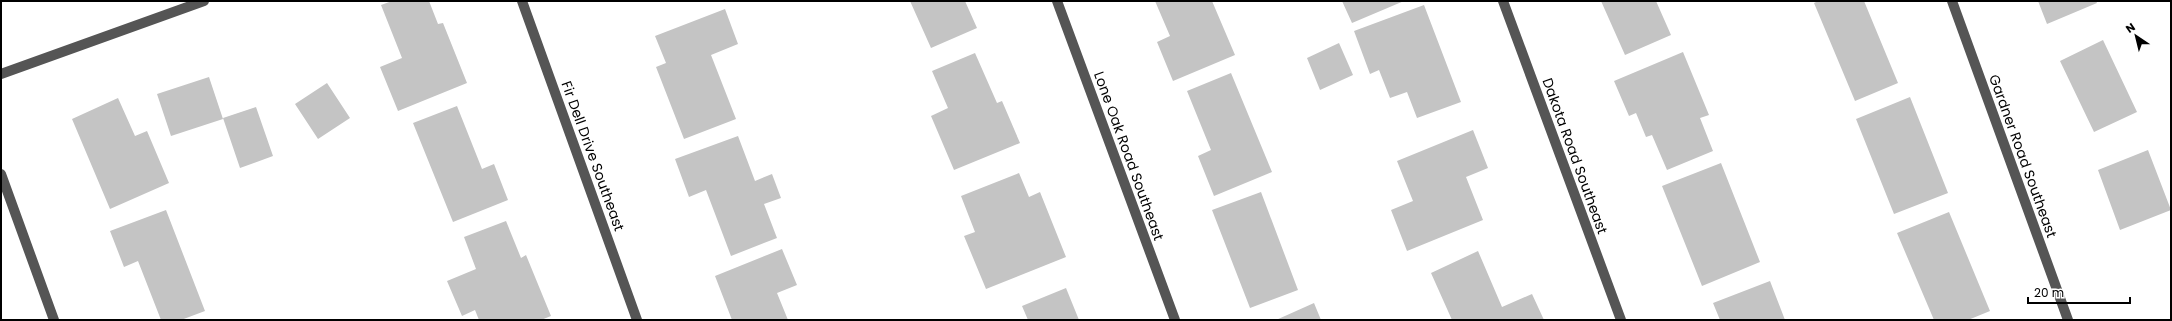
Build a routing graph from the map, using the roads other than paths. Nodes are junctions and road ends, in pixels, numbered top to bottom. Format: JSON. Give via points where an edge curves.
{"nodes":[{"id":1,"x":204,"y":1,"type":"edge"},
{"id":2,"x":522,"y":1,"type":"edge"},
{"id":3,"x":1057,"y":1,"type":"edge"},
{"id":4,"x":1504,"y":1,"type":"edge"},
{"id":5,"x":1952,"y":1,"type":"edge"},
{"id":6,"x":1,"y":74,"type":"edge"},
{"id":7,"x":1,"y":174,"type":"edge"},
{"id":8,"x":54,"y":320,"type":"edge"},
{"id":9,"x":637,"y":320,"type":"edge"},
{"id":10,"x":1174,"y":320,"type":"edge"},
{"id":11,"x":1620,"y":320,"type":"edge"},
{"id":12,"x":2068,"y":320,"type":"edge"}],
"edges":[{"from":1,"to":6,"type":"street"},
{"from":2,"to":9,"type":"street","name":"Fir Dell Drive Southeast"},
{"from":3,"to":10,"type":"street","name":"Lone Oak Road Southeast"},
{"from":4,"to":11,"type":"street","name":"Dakota Road Southeast"},
{"from":5,"to":12,"type":"street","name":"Gardner Road Southeast"},
{"from":7,"to":8,"type":"street"}]}
